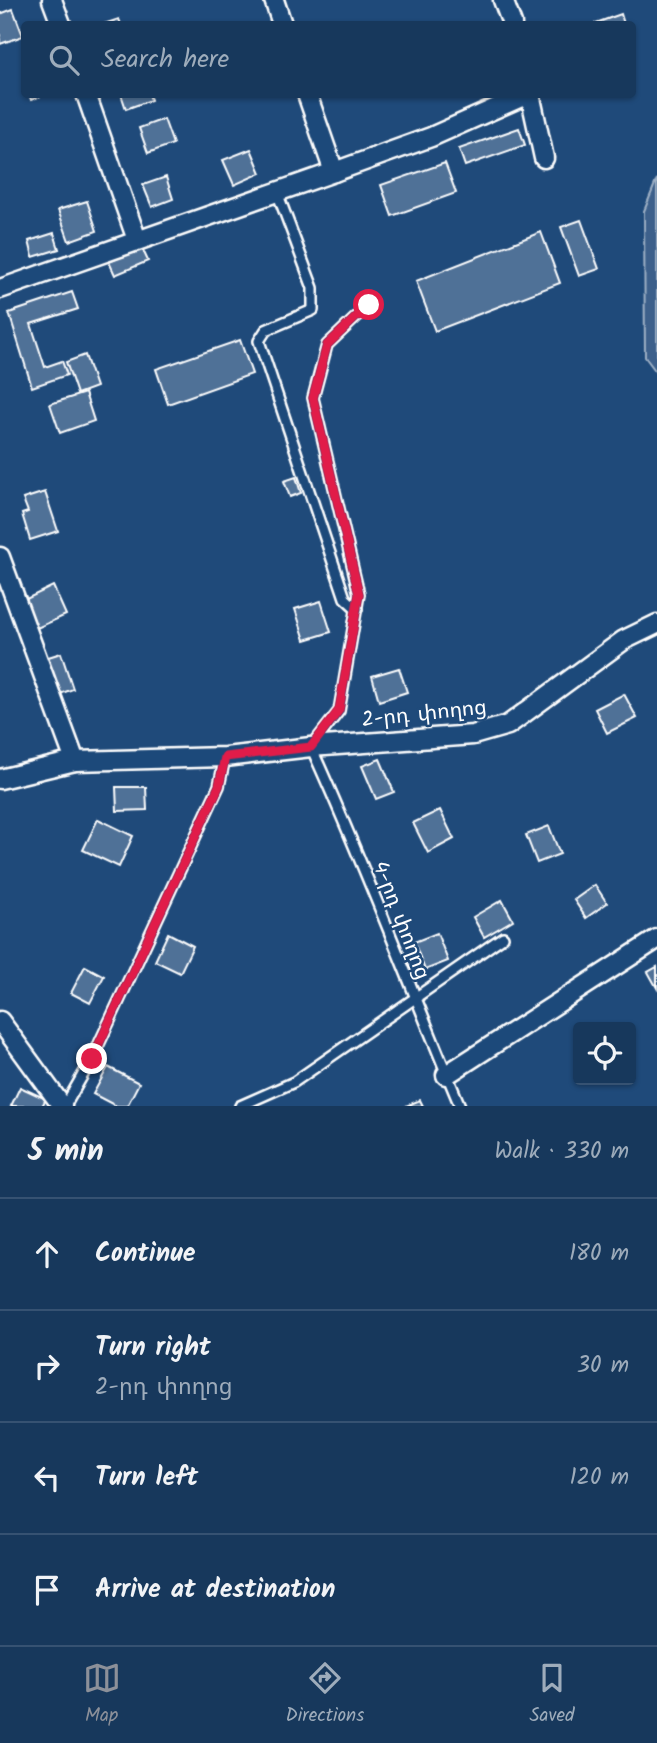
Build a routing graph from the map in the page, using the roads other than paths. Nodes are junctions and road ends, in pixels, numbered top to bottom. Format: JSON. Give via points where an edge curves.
{"nodes":[{"id":1,"x":52,"y":0,"type":"edge"},
{"id":2,"x":274,"y":0,"type":"edge"},
{"id":3,"x":503,"y":0,"type":"edge"},
{"id":4,"x":60,"y":21,"type":"edge"},
{"id":5,"x":281,"y":21,"type":"edge"},
{"id":6,"x":511,"y":21,"type":"edge"},
{"id":7,"x":87,"y":98,"type":"edge"},
{"id":8,"x":308,"y":98,"type":"edge"},
{"id":9,"x":520,"y":98,"type":"edge"},
{"id":10,"x":530,"y":98,"type":"edge"},
{"id":11,"x":544,"y":158,"type":"dead end"},
{"id":12,"x":334,"y":172,"type":"junction"},
{"id":13,"x":277,"y":192,"type":"junction"},
{"id":14,"x":137,"y":240,"type":"junction"},
{"id":15,"x":0,"y":289,"type":"edge"},
{"id":16,"x":369,"y":305,"type":"dead end"},
{"id":17,"x":0,"y":557,"type":"edge"},
{"id":18,"x":357,"y":610,"type":"junction"},
{"id":19,"x":657,"y":624,"type":"edge"},
{"id":20,"x":311,"y":747,"type":"junction"},
{"id":21,"x":225,"y":757,"type":"junction"},
{"id":22,"x":75,"y":761,"type":"junction"},
{"id":23,"x":0,"y":779,"type":"edge"},
{"id":24,"x":503,"y":937,"type":"dead end"},
{"id":25,"x":657,"y":939,"type":"edge"},
{"id":26,"x":414,"y":998,"type":"junction"},
{"id":27,"x":0,"y":1021,"type":"edge"},
{"id":28,"x":446,"y":1074,"type":"junction"},
{"id":29,"x":64,"y":1106,"type":"edge"},
{"id":30,"x":240,"y":1106,"type":"edge"},
{"id":31,"x":460,"y":1106,"type":"edge"}],
"edges":[{"from":1,"to":4,"type":"street"},
{"from":2,"to":5,"type":"street"},
{"from":3,"to":6,"type":"street"},
{"from":7,"to":14,"type":"street"},
{"from":8,"to":12,"type":"street"},
{"from":9,"to":12,"type":"street"},
{"from":10,"to":11,"type":"street"},
{"from":12,"to":13,"type":"street"},
{"from":13,"to":14,"type":"street"},
{"from":13,"to":18,"type":"lane","via":[[313,288],[313,310],[266,330],[259,341],[345,598]]},
{"from":14,"to":15,"type":"street"},
{"from":16,"to":18,"type":"lane","via":[[327,345],[313,398],[359,594]]},
{"from":17,"to":22,"type":"street"},
{"from":18,"to":20,"type":"lane","via":[[339,710]]},
{"from":19,"to":20,"type":"street","name":"2-րդ փողոց","via":[[624,640],[508,725],[473,735]]},
{"from":20,"to":21,"type":"street","name":"2-րդ փողոց"},
{"from":20,"to":26,"type":"lane","name":"4-րդ փողոց","via":[[349,830]]},
{"from":21,"to":22,"type":"street","name":"2-րդ փողոց"},
{"from":21,"to":29,"type":"lane","via":[[219,786],[92,1059]]},
{"from":22,"to":23,"type":"street","name":"2-րդ փողոց"},
{"from":24,"to":26,"type":"lane"},
{"from":25,"to":28,"type":"street"},
{"from":26,"to":28,"type":"lane","name":"4-րդ փողոց"},
{"from":26,"to":30,"type":"lane","via":[[295,1082]]},
{"from":27,"to":29,"type":"street"},
{"from":28,"to":31,"type":"lane","name":"4-րդ փողոց"}]}
